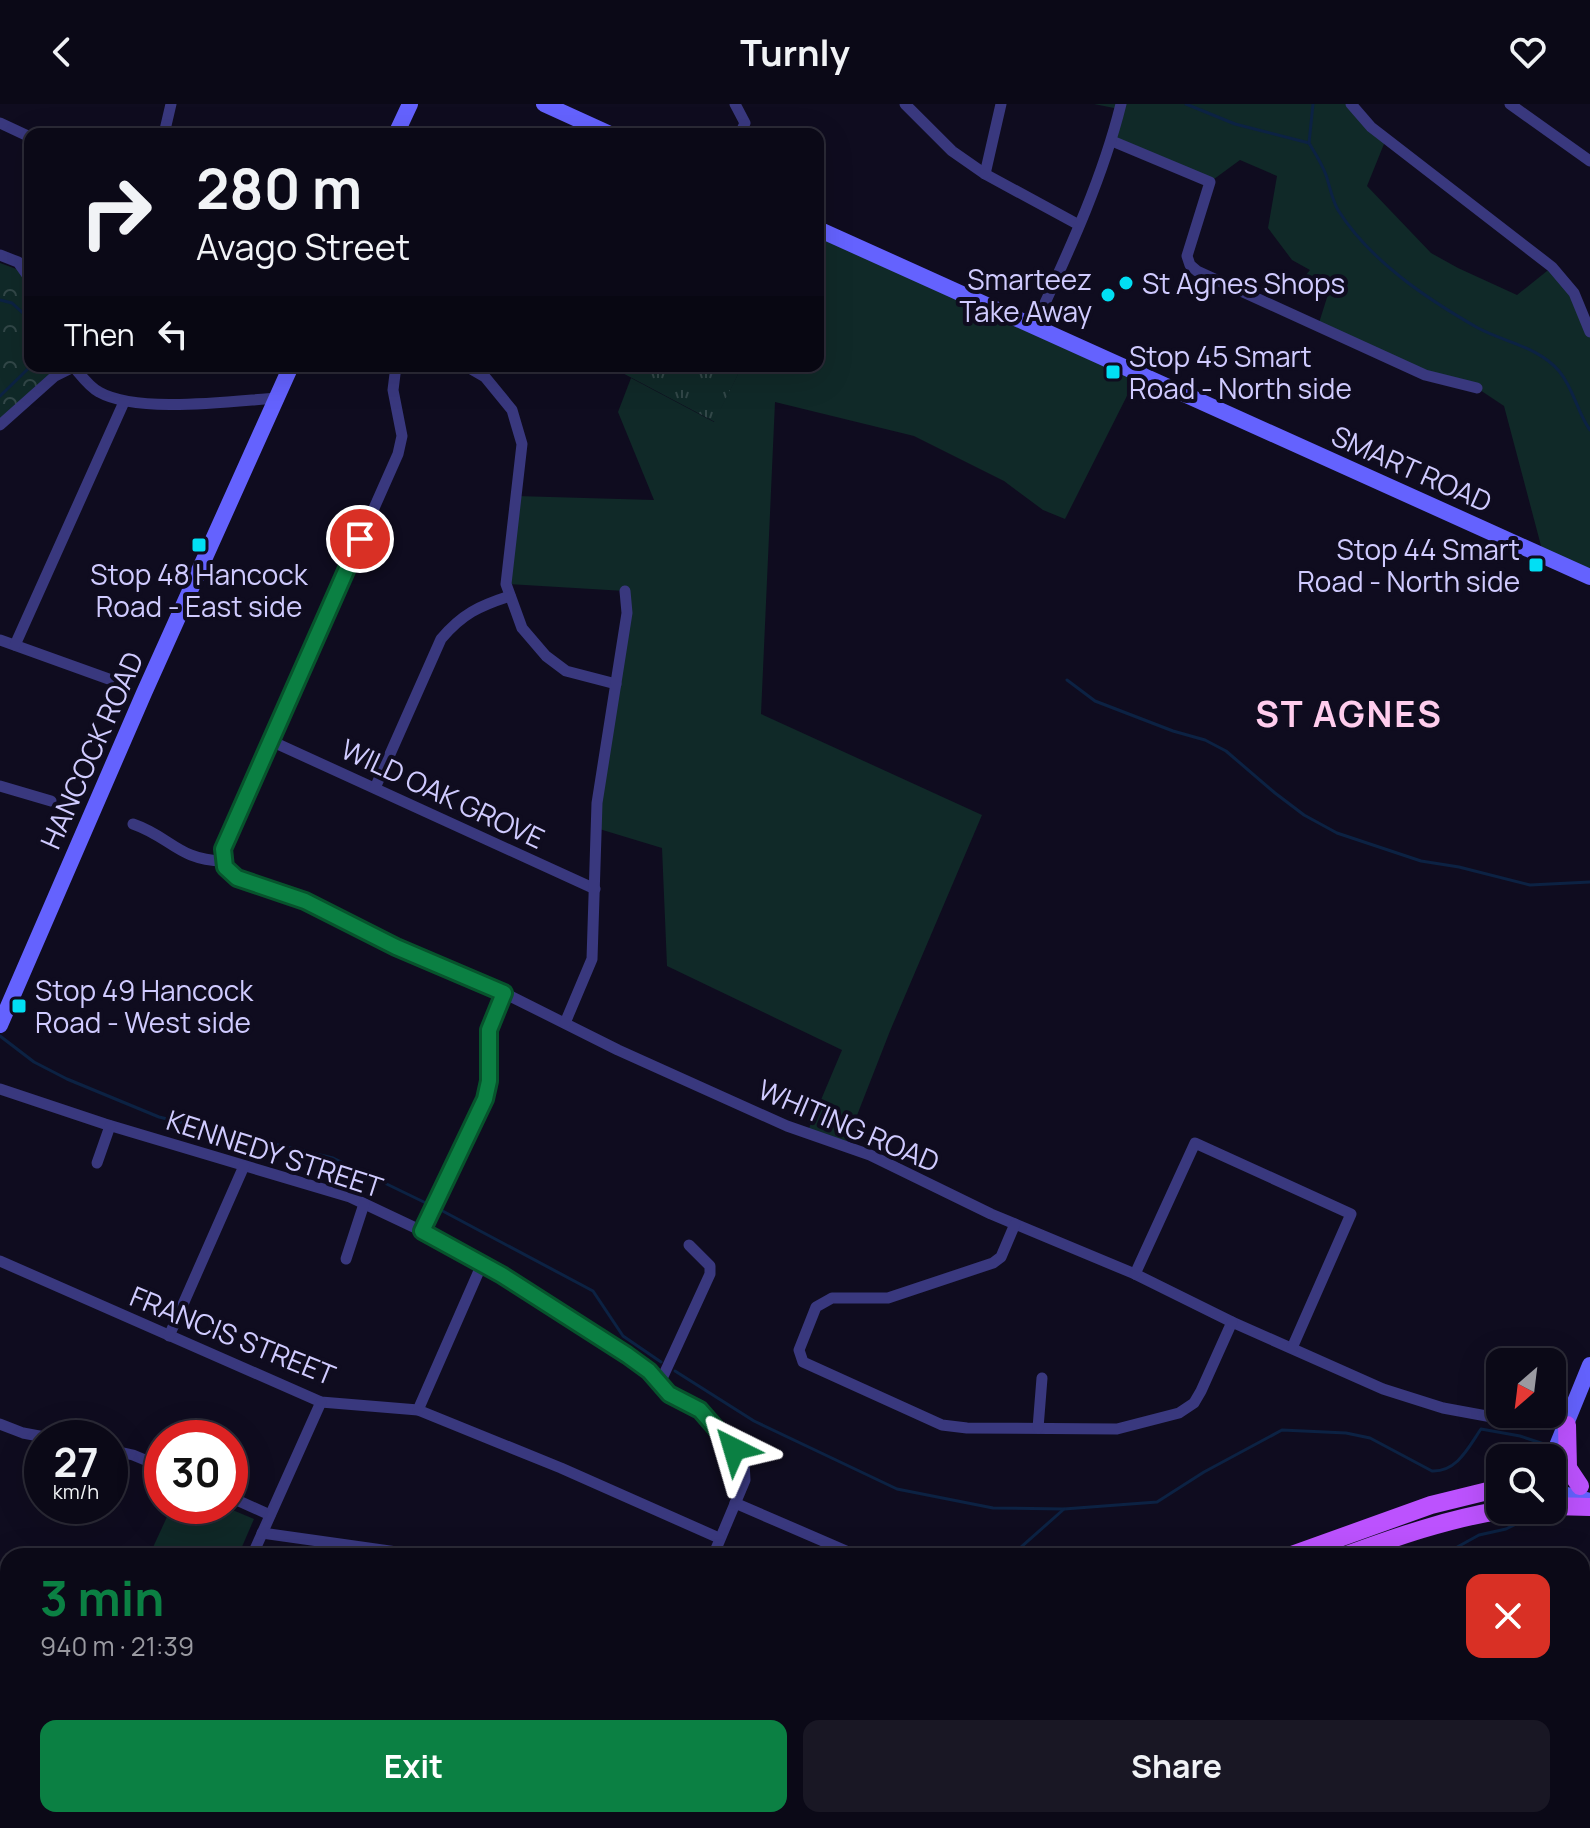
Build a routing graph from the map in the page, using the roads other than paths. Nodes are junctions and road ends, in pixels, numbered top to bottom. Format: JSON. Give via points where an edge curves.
{"nodes":[{"id":1,"x":171,"y":104,"type":"edge"},
{"id":2,"x":410,"y":104,"type":"edge"},
{"id":3,"x":544,"y":104,"type":"edge"},
{"id":4,"x":735,"y":104,"type":"edge"},
{"id":5,"x":905,"y":104,"type":"edge"},
{"id":6,"x":1001,"y":104,"type":"edge"},
{"id":7,"x":1121,"y":104,"type":"edge"},
{"id":8,"x":1351,"y":104,"type":"edge"},
{"id":9,"x":1510,"y":104,"type":"edge"},
{"id":10,"x":0,"y":123,"type":"edge"},
{"id":11,"x":165,"y":128,"type":"edge"},
{"id":12,"x":399,"y":128,"type":"edge"},
{"id":13,"x":597,"y":128,"type":"edge"},
{"id":14,"x":743,"y":128,"type":"edge"},
{"id":15,"x":24,"y":134,"type":"edge"},
{"id":16,"x":1112,"y":141,"type":"junction"},
{"id":17,"x":1590,"y":161,"type":"edge"},
{"id":18,"x":985,"y":174,"type":"junction"},
{"id":19,"x":1079,"y":225,"type":"junction"},
{"id":20,"x":824,"y":232,"type":"edge"},
{"id":21,"x":0,"y":255,"type":"edge"},
{"id":22,"x":24,"y":270,"type":"edge"},
{"id":23,"x":1034,"y":327,"type":"junction"},
{"id":24,"x":1590,"y":332,"type":"edge"},
{"id":25,"x":62,"y":372,"type":"edge"},
{"id":26,"x":79,"y":372,"type":"edge"},
{"id":27,"x":288,"y":372,"type":"edge"},
{"id":28,"x":395,"y":372,"type":"edge"},
{"id":29,"x":476,"y":372,"type":"edge"},
{"id":30,"x":1477,"y":388,"type":"dead end"},
{"id":31,"x":277,"y":398,"type":"junction"},
{"id":32,"x":124,"y":402,"type":"junction"},
{"id":33,"x":0,"y":425,"type":"edge"},
{"id":34,"x":1590,"y":577,"type":"edge"},
{"id":35,"x":625,"y":591,"type":"dead end"},
{"id":36,"x":510,"y":596,"type":"junction"},
{"id":37,"x":0,"y":640,"type":"edge"},
{"id":38,"x":15,"y":645,"type":"junction"},
{"id":39,"x":117,"y":682,"type":"dead end"},
{"id":40,"x":616,"y":684,"type":"junction"},
{"id":41,"x":271,"y":741,"type":"junction"},
{"id":42,"x":0,"y":786,"type":"edge"},
{"id":43,"x":375,"y":788,"type":"junction"},
{"id":44,"x":51,"y":801,"type":"dead end"},
{"id":45,"x":133,"y":824,"type":"dead end"},
{"id":46,"x":223,"y":861,"type":"junction"},
{"id":47,"x":595,"y":889,"type":"junction"},
{"id":48,"x":504,"y":993,"type":"junction"},
{"id":49,"x":565,"y":1023,"type":"junction"},
{"id":50,"x":0,"y":1025,"type":"edge"},
{"id":51,"x":0,"y":1089,"type":"edge"},
{"id":52,"x":110,"y":1126,"type":"junction"},
{"id":53,"x":97,"y":1163,"type":"dead end"},
{"id":54,"x":244,"y":1166,"type":"junction"},
{"id":55,"x":364,"y":1204,"type":"junction"},
{"id":56,"x":1015,"y":1224,"type":"junction"},
{"id":57,"x":422,"y":1231,"type":"junction"},
{"id":58,"x":689,"y":1245,"type":"dead end"},
{"id":59,"x":346,"y":1259,"type":"dead end"},
{"id":60,"x":0,"y":1261,"type":"edge"},
{"id":61,"x":482,"y":1264,"type":"junction"},
{"id":62,"x":1135,"y":1274,"type":"junction"},
{"id":63,"x":1232,"y":1322,"type":"junction"},
{"id":64,"x":169,"y":1336,"type":"junction"},
{"id":65,"x":1292,"y":1348,"type":"junction"},
{"id":66,"x":1590,"y":1365,"type":"edge"},
{"id":67,"x":1042,"y":1378,"type":"dead end"},
{"id":68,"x":660,"y":1383,"type":"junction"},
{"id":69,"x":321,"y":1402,"type":"junction"},
{"id":70,"x":418,"y":1410,"type":"junction"},
{"id":71,"x":0,"y":1424,"type":"edge"},
{"id":72,"x":1038,"y":1428,"type":"junction"},
{"id":73,"x":24,"y":1433,"type":"edge"},
{"id":74,"x":1567,"y":1434,"type":"junction"},
{"id":75,"x":1561,"y":1444,"type":"edge"},
{"id":76,"x":1564,"y":1444,"type":"edge"},
{"id":77,"x":1566,"y":1488,"type":"edge"},
{"id":78,"x":1486,"y":1491,"type":"edge"},
{"id":79,"x":1588,"y":1495,"type":"edge"},
{"id":80,"x":1566,"y":1502,"type":"edge"},
{"id":81,"x":735,"y":1503,"type":"junction"},
{"id":82,"x":248,"y":1505,"type":"edge"},
{"id":83,"x":1486,"y":1513,"type":"edge"},
{"id":84,"x":270,"y":1515,"type":"junction"},
{"id":85,"x":1393,"y":1518,"type":"junction"},
{"id":86,"x":262,"y":1533,"type":"junction"},
{"id":87,"x":1339,"y":1537,"type":"junction"},
{"id":88,"x":719,"y":1538,"type":"junction"},
{"id":89,"x":255,"y":1548,"type":"edge"},
{"id":90,"x":368,"y":1548,"type":"edge"},
{"id":91,"x":716,"y":1548,"type":"edge"},
{"id":92,"x":839,"y":1548,"type":"edge"},
{"id":93,"x":1310,"y":1548,"type":"edge"},
{"id":94,"x":1378,"y":1548,"type":"edge"},
{"id":95,"x":1381,"y":1548,"type":"edge"},
{"id":96,"x":1385,"y":1548,"type":"edge"}],
"edges":[{"from":1,"to":11,"type":"street"},
{"from":2,"to":12,"type":"main road"},
{"from":3,"to":13,"type":"main road"},
{"from":4,"to":14,"type":"street"},
{"from":5,"to":18,"type":"street","via":[[952,151]]},
{"from":6,"to":18,"type":"street"},
{"from":7,"to":16,"type":"street"},
{"from":8,"to":24,"type":"street","via":[[1371,127],[1552,267],[1574,293]]},
{"from":9,"to":17,"type":"street"},
{"from":10,"to":15,"type":"street"},
{"from":16,"to":19,"type":"street"},
{"from":16,"to":30,"type":"street","via":[[1210,182],[1187,256],[1197,271],[1425,375]]},
{"from":18,"to":19,"type":"street"},
{"from":19,"to":23,"type":"street"},
{"from":20,"to":23,"type":"main road","name":"SMART ROAD"},
{"from":21,"to":22,"type":"street"},
{"from":23,"to":34,"type":"main road","name":"SMART ROAD"},
{"from":25,"to":33,"type":"street"},
{"from":26,"to":32,"type":"street","via":[[97,391]]},
{"from":27,"to":31,"type":"main road","name":"HANCOCK ROAD"},
{"from":28,"to":41,"type":"street","via":[[393,390],[402,436],[398,454]]},
{"from":29,"to":36,"type":"street","via":[[512,410],[522,444],[506,584]]},
{"from":31,"to":32,"type":"street"},
{"from":31,"to":50,"type":"main road","name":"HANCOCK ROAD"},
{"from":32,"to":38,"type":"street"},
{"from":35,"to":40,"type":"street","via":[[627,613]]},
{"from":36,"to":40,"type":"street","via":[[522,628],[546,656],[566,671]]},
{"from":36,"to":43,"type":"street","via":[[457,620],[441,639]]},
{"from":37,"to":38,"type":"street"},
{"from":38,"to":39,"type":"street"},
{"from":40,"to":47,"type":"street","via":[[597,803]]},
{"from":41,"to":43,"type":"street","name":"WILD OAK GROVE"},
{"from":41,"to":46,"type":"street","via":[[223,849]]},
{"from":42,"to":44,"type":"street"},
{"from":43,"to":47,"type":"street","name":"WILD OAK GROVE"},
{"from":45,"to":46,"type":"street","name":"WHITING ROAD","via":[[192,858]]},
{"from":46,"to":48,"type":"street","name":"WHITING ROAD","via":[[237,878],[305,901]]},
{"from":47,"to":49,"type":"street","via":[[592,959]]},
{"from":48,"to":49,"type":"street","name":"WHITING ROAD"},
{"from":48,"to":57,"type":"street","via":[[489,1030],[485,1099]]},
{"from":49,"to":56,"type":"street","name":"WHITING ROAD"},
{"from":51,"to":52,"type":"street","name":"KENNEDY STREET"},
{"from":52,"to":53,"type":"street"},
{"from":52,"to":54,"type":"street","name":"KENNEDY STREET"},
{"from":54,"to":55,"type":"street","name":"KENNEDY STREET"},
{"from":54,"to":64,"type":"street"},
{"from":55,"to":57,"type":"street","name":"KENNEDY STREET"},
{"from":55,"to":59,"type":"street"},
{"from":56,"to":62,"type":"street","name":"WHITING ROAD"},
{"from":56,"to":72,"type":"street","via":[[1001,1257],[993,1263],[888,1298],[832,1298],[816,1307],[799,1350],[808,1366],[942,1425]]},
{"from":57,"to":61,"type":"street","name":"KENNEDY STREET"},
{"from":58,"to":68,"type":"street","via":[[710,1266],[710,1274]]},
{"from":60,"to":64,"type":"street","name":"FRANCIS STREET"},
{"from":61,"to":68,"type":"street","name":"KENNEDY STREET","via":[[582,1324]]},
{"from":61,"to":70,"type":"street"},
{"from":62,"to":63,"type":"street","name":"WHITING ROAD"},
{"from":62,"to":65,"type":"street","via":[[1195,1143],[1351,1214]]},
{"from":63,"to":65,"type":"street","name":"WHITING ROAD"},
{"from":63,"to":72,"type":"street","via":[[1201,1391],[1179,1413],[1117,1429]]},
{"from":64,"to":69,"type":"street","name":"FRANCIS STREET"},
{"from":65,"to":74,"type":"street","name":"WHITING ROAD","via":[[1383,1389],[1443,1408]]},
{"from":66,"to":74,"type":"main road"},
{"from":67,"to":72,"type":"street"},
{"from":68,"to":81,"type":"street","name":"KENNEDY STREET","via":[[669,1394],[700,1410],[744,1462],[745,1480]]},
{"from":69,"to":70,"type":"street","name":"FRANCIS STREET"},
{"from":69,"to":84,"type":"street"},
{"from":70,"to":88,"type":"street","name":"FRANCIS STREET"},
{"from":71,"to":73,"type":"street"},
{"from":74,"to":75,"type":"main road"},
{"from":74,"to":76,"type":"main road"},
{"from":74,"to":79,"type":"main road","via":[[1568,1468]]},
{"from":77,"to":79,"type":"main road"},
{"from":78,"to":85,"type":"main road"},
{"from":79,"to":80,"type":"main road"},
{"from":81,"to":88,"type":"street","name":"KENNEDY STREET"},
{"from":81,"to":92,"type":"street"},
{"from":82,"to":84,"type":"street"},
{"from":83,"to":96,"type":"main road","via":[[1461,1517]]},
{"from":84,"to":86,"type":"street"},
{"from":85,"to":87,"type":"main road"},
{"from":85,"to":95,"type":"main road"},
{"from":86,"to":89,"type":"street"},
{"from":86,"to":90,"type":"street"},
{"from":87,"to":93,"type":"main road"},
{"from":87,"to":94,"type":"main road","via":[[1368,1538]]},
{"from":88,"to":91,"type":"street","name":"KENNEDY STREET"}]}
